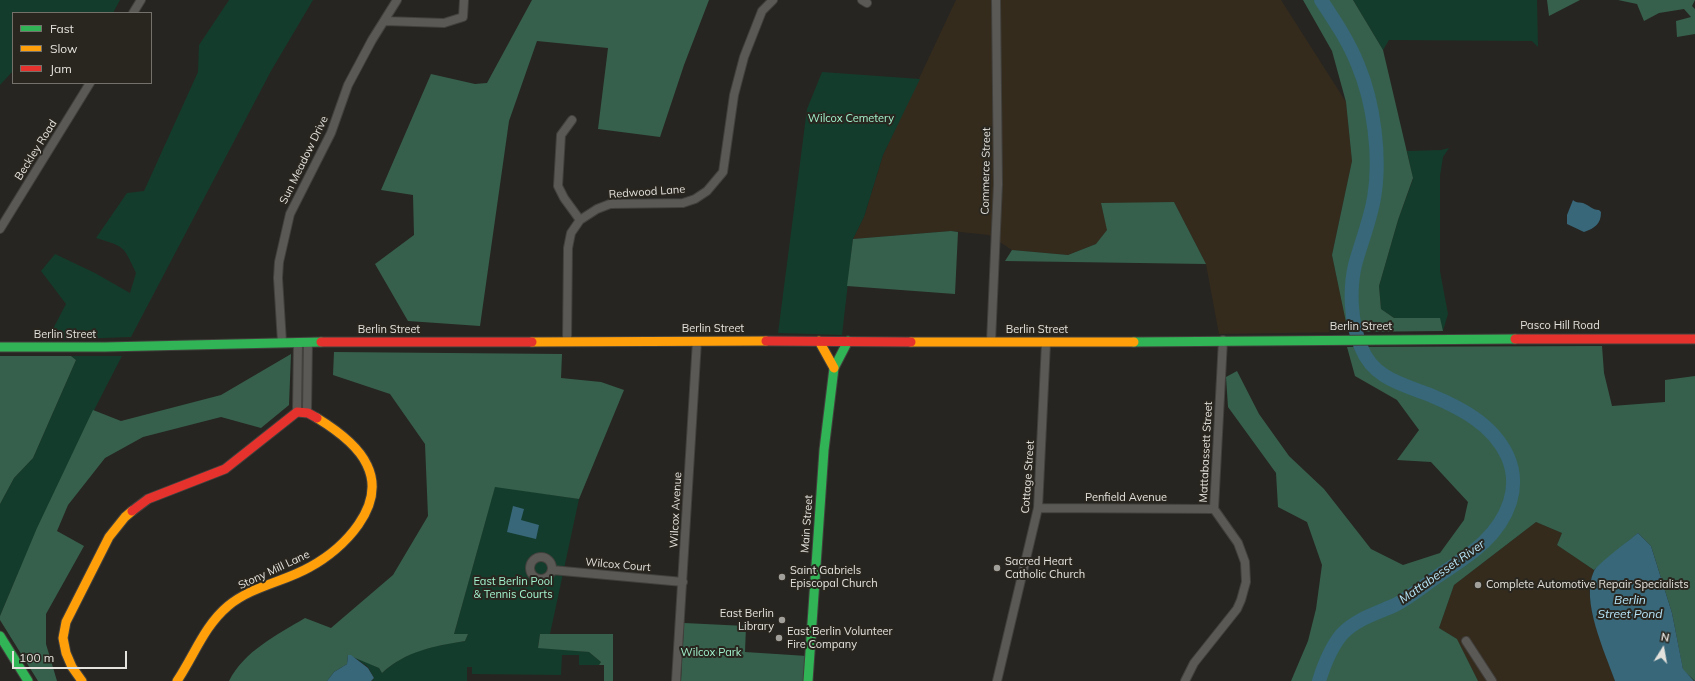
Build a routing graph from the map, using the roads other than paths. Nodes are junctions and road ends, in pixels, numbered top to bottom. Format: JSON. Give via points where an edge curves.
{"nodes":[{"id":1,"x":141,"y":0,"type":"edge"},
{"id":2,"x":397,"y":0,"type":"edge"},
{"id":3,"x":464,"y":0,"type":"edge"},
{"id":4,"x":773,"y":0,"type":"edge"},
{"id":5,"x":996,"y":0,"type":"edge"},
{"id":6,"x":134,"y":12,"type":"edge"},
{"id":7,"x":385,"y":21,"type":"junction"},
{"id":8,"x":89,"y":84,"type":"edge"},
{"id":9,"x":572,"y":120,"type":"dead end"},
{"id":10,"x":580,"y":220,"type":"junction"},
{"id":11,"x":0,"y":229,"type":"edge"},
{"id":12,"x":1426,"y":339,"type":"joint"},
{"id":13,"x":1695,"y":339,"type":"edge"},
{"id":14,"x":1223,"y":340,"type":"junction"},
{"id":15,"x":697,"y":341,"type":"junction"},
{"id":16,"x":819,"y":341,"type":"junction"},
{"id":17,"x":848,"y":341,"type":"junction"},
{"id":18,"x":282,"y":342,"type":"junction"},
{"id":19,"x":303,"y":342,"type":"junction"},
{"id":20,"x":567,"y":342,"type":"junction"},
{"id":21,"x":991,"y":342,"type":"junction"},
{"id":22,"x":1046,"y":343,"type":"junction"},
{"id":23,"x":0,"y":347,"type":"edge"},
{"id":24,"x":834,"y":368,"type":"junction"},
{"id":25,"x":297,"y":412,"type":"junction"},
{"id":26,"x":307,"y":412,"type":"junction"},
{"id":27,"x":1038,"y":508,"type":"junction"},
{"id":28,"x":1214,"y":509,"type":"junction"},
{"id":29,"x":552,"y":570,"type":"dead end"},
{"id":30,"x":682,"y":582,"type":"junction"},
{"id":31,"x":0,"y":636,"type":"edge"},
{"id":32,"x":1466,"y":641,"type":"dead end"},
{"id":33,"x":28,"y":681,"type":"edge"},
{"id":34,"x":82,"y":681,"type":"edge"},
{"id":35,"x":177,"y":681,"type":"edge"},
{"id":36,"x":676,"y":681,"type":"edge"},
{"id":37,"x":808,"y":681,"type":"edge"},
{"id":38,"x":997,"y":681,"type":"edge"},
{"id":39,"x":1185,"y":681,"type":"edge"},
{"id":40,"x":1492,"y":681,"type":"edge"}],
"edges":[{"from":1,"to":6,"type":"street"},
{"from":2,"to":7,"type":"street","name":"Sun Meadow Drive"},
{"from":3,"to":7,"type":"street","via":[[463,17],[444,23]]},
{"from":4,"to":10,"type":"street","name":"Redwood Lane","via":[[762,11],[744,57],[734,95],[723,172],[716,182],[701,195],[683,203],[610,204]]},
{"from":5,"to":21,"type":"street","name":"Commerce Street","via":[[998,184]]},
{"from":7,"to":18,"type":"street","name":"Sun Meadow Drive","via":[[348,85],[331,133],[290,214],[278,278]]},
{"from":8,"to":11,"type":"street","name":"Beckley Road"},
{"from":9,"to":10,"type":"street","via":[[561,135],[558,186]]},
{"from":10,"to":20,"type":"street","name":"Redwood Lane","via":[[571,233],[568,248]]},
{"from":12,"to":13,"type":"street","name":"Pasco Hill Road"},
{"from":12,"to":14,"type":"street","name":"Berlin Street"},
{"from":14,"to":22,"type":"street","name":"Berlin Street"},
{"from":14,"to":28,"type":"street","name":"Mattabassett Street"},
{"from":15,"to":16,"type":"street","name":"Berlin Street"},
{"from":15,"to":20,"type":"street","name":"Berlin Street"},
{"from":15,"to":30,"type":"street","name":"Wilcox Avenue"},
{"from":16,"to":17,"type":"street","name":"Berlin Street"},
{"from":16,"to":24,"type":"street"},
{"from":17,"to":21,"type":"street","name":"Berlin Street"},
{"from":17,"to":24,"type":"street","name":"Main Street"},
{"from":18,"to":19,"type":"street","name":"Berlin Street"},
{"from":18,"to":23,"type":"street","name":"Berlin Street","via":[[120,347]]},
{"from":19,"to":20,"type":"street","name":"Berlin Street"},
{"from":19,"to":25,"type":"street"},
{"from":19,"to":26,"type":"street"},
{"from":21,"to":22,"type":"street","name":"Berlin Street"},
{"from":22,"to":27,"type":"street","name":"Cottage Street"},
{"from":24,"to":37,"type":"street","name":"Main Street","via":[[824,450]]},
{"from":25,"to":26,"type":"street"},
{"from":25,"to":34,"type":"street","via":[[225,469],[148,499],[125,518],[109,537],[63,632],[62,641],[67,657]]},
{"from":26,"to":35,"type":"street","name":"Stony Mill Lane","via":[[334,429],[360,451],[366,460],[373,487],[367,511],[353,534],[327,557],[300,573],[261,587],[229,605],[212,622]]},
{"from":27,"to":28,"type":"street","name":"Penfield Avenue"},
{"from":27,"to":38,"type":"street","name":"Cottage Street"},
{"from":28,"to":39,"type":"street","name":"Mattabassett Street","via":[[1238,543],[1245,562],[1246,582],[1237,609],[1194,663]]},
{"from":29,"to":30,"type":"street","name":"Wilcox Court"},
{"from":30,"to":36,"type":"street","name":"Wilcox Avenue"},
{"from":31,"to":33,"type":"street"},
{"from":32,"to":40,"type":"street"}]}
